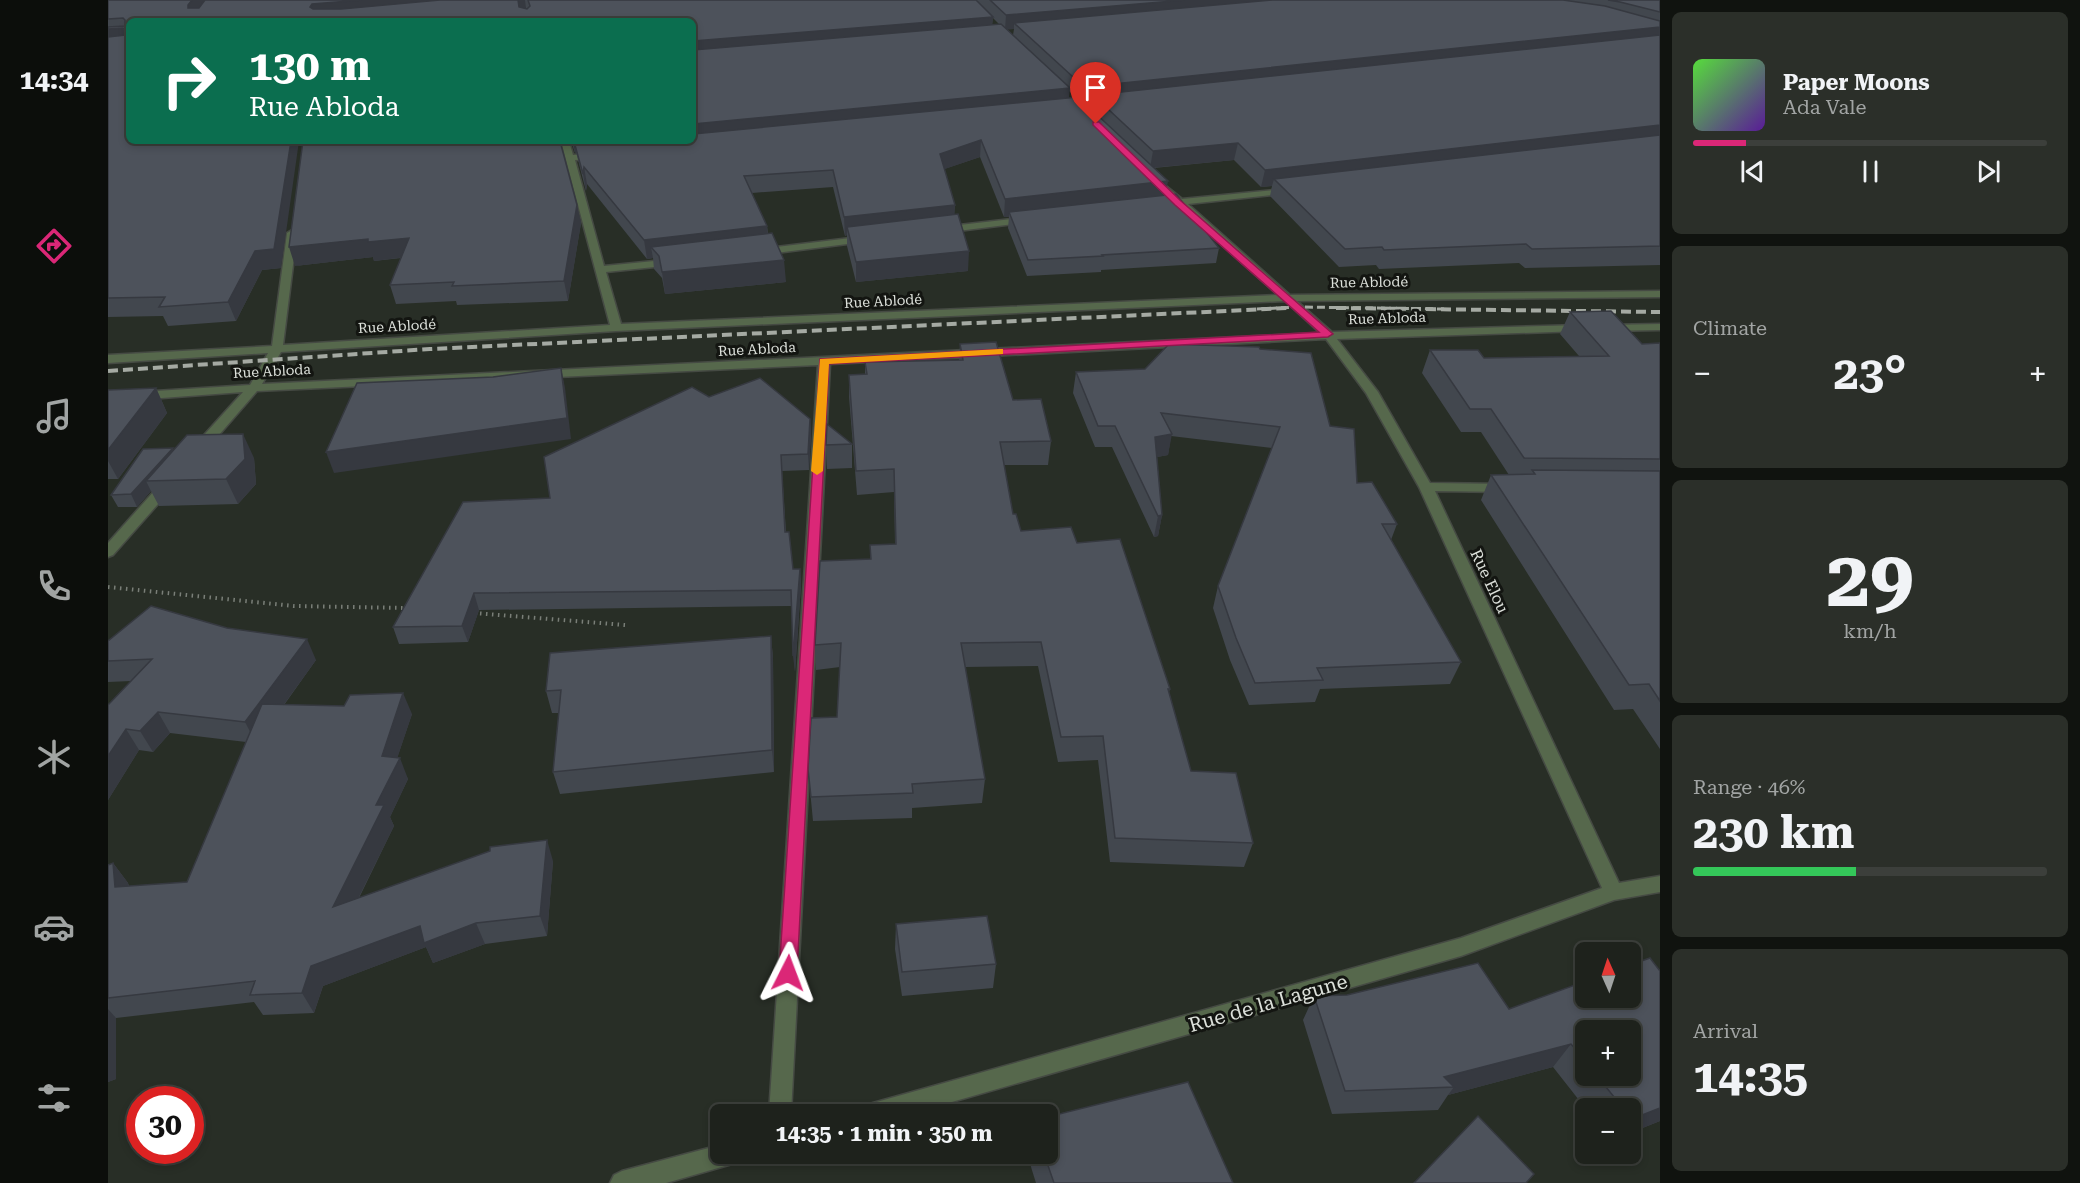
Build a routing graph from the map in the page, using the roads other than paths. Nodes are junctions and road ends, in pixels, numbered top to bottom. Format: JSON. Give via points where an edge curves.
{"nodes":[{"id":1,"x":565,"y":144,"type":"edge"},
{"id":2,"x":606,"y":155,"type":"edge"},
{"id":3,"x":570,"y":158,"type":"junction"},
{"id":4,"x":1145,"y":171,"type":"edge"},
{"id":5,"x":1308,"y":188,"type":"edge"},
{"id":6,"x":1178,"y":203,"type":"junction"},
{"id":7,"x":1167,"y":204,"type":"edge"},
{"id":8,"x":1037,"y":219,"type":"edge"},
{"id":9,"x":294,"y":221,"type":"edge"},
{"id":10,"x":931,"y":232,"type":"edge"},
{"id":11,"x":884,"y":237,"type":"edge"},
{"id":12,"x":754,"y":252,"type":"edge"},
{"id":13,"x":683,"y":261,"type":"edge"},
{"id":14,"x":600,"y":270,"type":"junction"},
{"id":15,"x":1660,"y":294,"type":"edge"},
{"id":16,"x":1292,"y":302,"type":"junction"},
{"id":17,"x":1660,"y":327,"type":"edge"},
{"id":18,"x":616,"y":328,"type":"junction"},
{"id":19,"x":1328,"y":334,"type":"junction"},
{"id":20,"x":277,"y":348,"type":"junction"},
{"id":21,"x":108,"y":359,"type":"edge"},
{"id":22,"x":824,"y":361,"type":"junction"},
{"id":23,"x":255,"y":387,"type":"junction"},
{"id":24,"x":108,"y":398,"type":"edge"},
{"id":25,"x":193,"y":456,"type":"edge"},
{"id":26,"x":177,"y":473,"type":"edge"},
{"id":27,"x":1426,"y":487,"type":"junction"},
{"id":28,"x":1519,"y":488,"type":"edge"},
{"id":29,"x":108,"y":552,"type":"edge"},
{"id":30,"x":1660,"y":884,"type":"edge"},
{"id":31,"x":1614,"y":892,"type":"junction"},
{"id":32,"x":781,"y":1104,"type":"edge"},
{"id":33,"x":908,"y":1104,"type":"edge"},
{"id":34,"x":710,"y":1160,"type":"edge"},
{"id":35,"x":622,"y":1183,"type":"edge"}],
"edges":[{"from":1,"to":3,"type":"street"},
{"from":2,"to":3,"type":"street"},
{"from":3,"to":14,"type":"street"},
{"from":4,"to":6,"type":"street","name":"Rue Elou"},
{"from":5,"to":6,"type":"street"},
{"from":6,"to":7,"type":"street"},
{"from":6,"to":16,"type":"street","name":"Rue Elou"},
{"from":8,"to":10,"type":"street"},
{"from":9,"to":20,"type":"street"},
{"from":11,"to":12,"type":"street"},
{"from":13,"to":14,"type":"street"},
{"from":14,"to":18,"type":"street"},
{"from":15,"to":16,"type":"street","name":"Rue Ablodé"},
{"from":16,"to":18,"type":"street","name":"Rue Ablodé"},
{"from":16,"to":19,"type":"street","name":"Rue Elou"},
{"from":17,"to":19,"type":"street","name":"Rue Abloda"},
{"from":18,"to":20,"type":"street","name":"Rue Ablodé"},
{"from":19,"to":22,"type":"street","name":"Rue Abloda"},
{"from":19,"to":27,"type":"street","name":"Rue Elou","via":[[1372,392]]},
{"from":20,"to":21,"type":"street","name":"Rue Ablodé"},
{"from":20,"to":23,"type":"street"},
{"from":22,"to":23,"type":"street","name":"Rue Abloda"},
{"from":22,"to":32,"type":"street"},
{"from":23,"to":24,"type":"street","name":"Rue Abloda"},
{"from":23,"to":25,"type":"street"},
{"from":26,"to":29,"type":"street"},
{"from":27,"to":28,"type":"street"},
{"from":27,"to":31,"type":"street","name":"Rue Elou"},
{"from":30,"to":31,"type":"street","name":"Rue de la Lagune"},
{"from":31,"to":33,"type":"street","name":"Rue de la Lagune","via":[[1461,947]]},
{"from":34,"to":35,"type":"street"}]}
